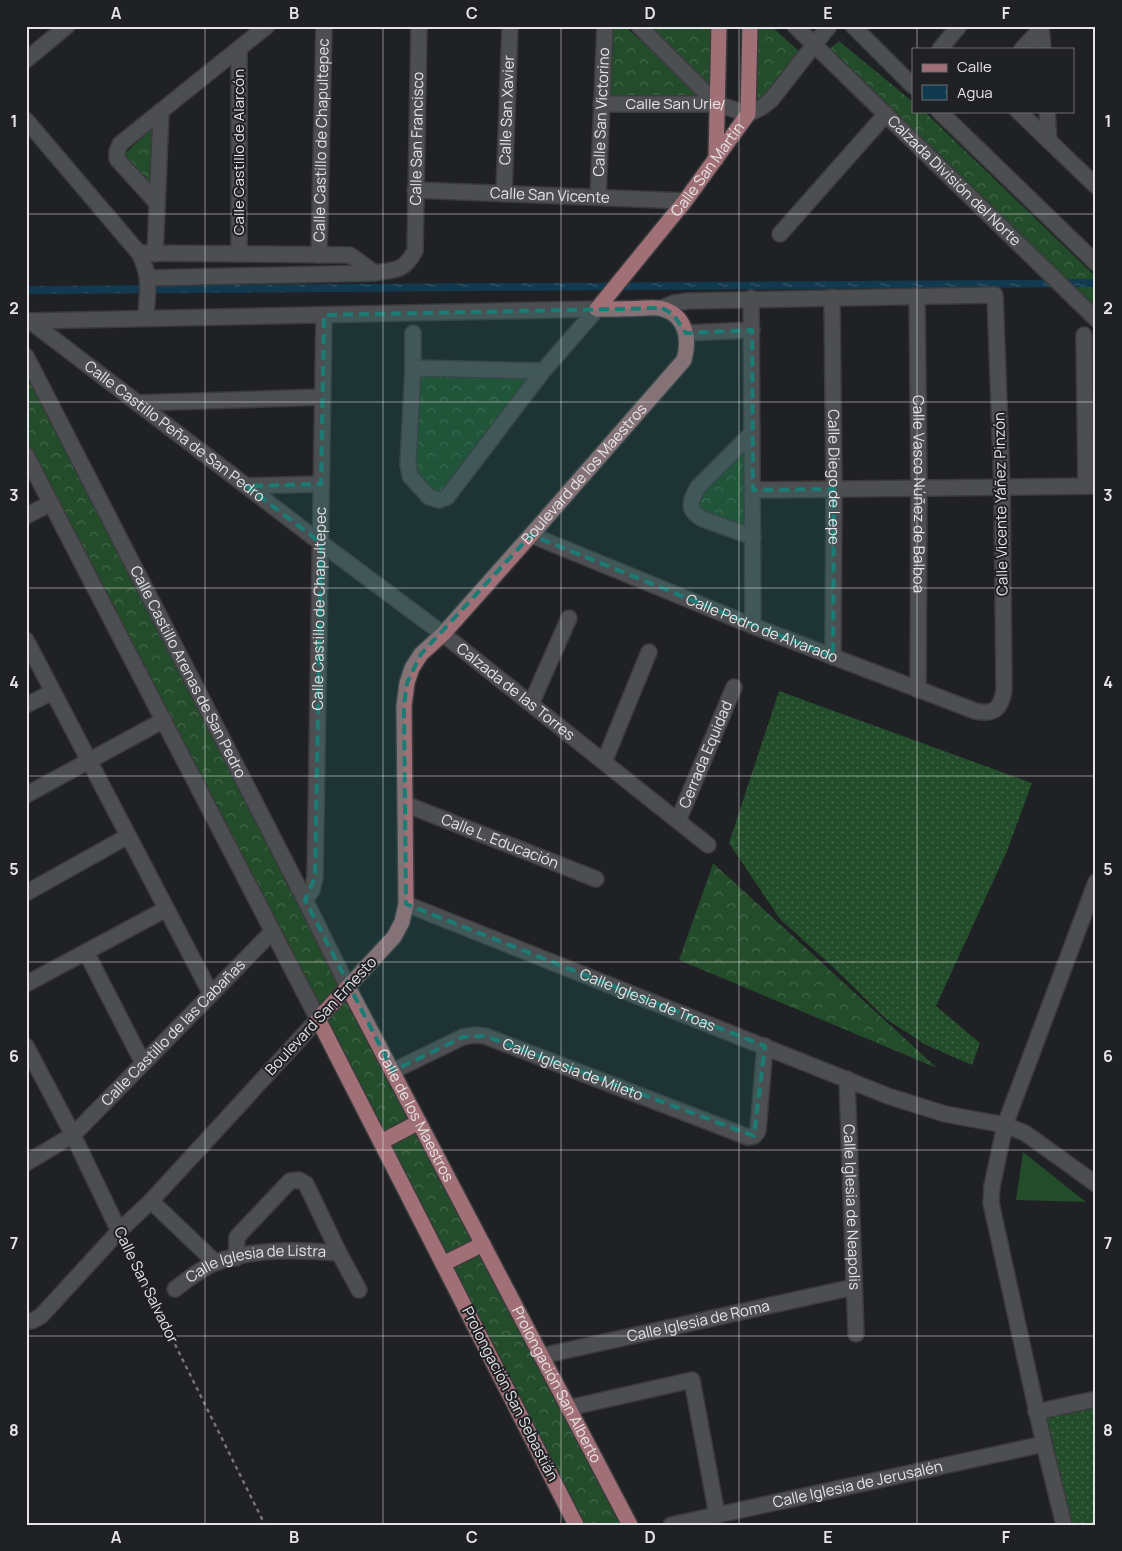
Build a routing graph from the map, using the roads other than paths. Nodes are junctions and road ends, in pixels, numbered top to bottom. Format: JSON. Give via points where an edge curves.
{"nodes":[{"id":1,"x":68,"y":26,"type":"edge"},
{"id":2,"x":267,"y":26,"type":"edge"},
{"id":3,"x":324,"y":26,"type":"edge"},
{"id":4,"x":419,"y":26,"type":"edge"},
{"id":5,"x":510,"y":26,"type":"edge"},
{"id":6,"x":605,"y":26,"type":"edge"},
{"id":7,"x":639,"y":26,"type":"edge"},
{"id":8,"x":720,"y":26,"type":"edge"},
{"id":9,"x":750,"y":26,"type":"edge"},
{"id":10,"x":795,"y":26,"type":"edge"},
{"id":11,"x":829,"y":26,"type":"edge"},
{"id":12,"x":853,"y":26,"type":"edge"},
{"id":13,"x":959,"y":26,"type":"edge"},
{"id":14,"x":1041,"y":28,"type":"edge"},
{"id":15,"x":814,"y":44,"type":"junction"},
{"id":16,"x":941,"y":48,"type":"edge"},
{"id":17,"x":1023,"y":48,"type":"edge"},
{"id":18,"x":1043,"y":48,"type":"edge"},
{"id":19,"x":239,"y":49,"type":"junction"},
{"id":20,"x":26,"y":60,"type":"edge"},
{"id":21,"x":912,"y":83,"type":"edge"},
{"id":22,"x":601,"y":104,"type":"junction"},
{"id":23,"x":717,"y":104,"type":"junction"},
{"id":24,"x":161,"y":111,"type":"junction"},
{"id":25,"x":940,"y":112,"type":"edge"},
{"id":26,"x":1019,"y":112,"type":"edge"},
{"id":27,"x":1047,"y":112,"type":"edge"},
{"id":28,"x":748,"y":114,"type":"junction"},
{"id":29,"x":886,"y":114,"type":"junction"},
{"id":30,"x":26,"y":120,"type":"edge"},
{"id":31,"x":1049,"y":141,"type":"junction"},
{"id":32,"x":716,"y":159,"type":"junction"},
{"id":33,"x":1096,"y":186,"type":"edge"},
{"id":34,"x":415,"y":190,"type":"junction"},
{"id":35,"x":504,"y":194,"type":"junction"},
{"id":36,"x":598,"y":197,"type":"junction"},
{"id":37,"x":685,"y":201,"type":"junction"},
{"id":38,"x":156,"y":202,"type":"junction"},
{"id":39,"x":780,"y":234,"type":"dead end"},
{"id":40,"x":139,"y":253,"type":"junction"},
{"id":41,"x":155,"y":254,"type":"junction"},
{"id":42,"x":239,"y":254,"type":"junction"},
{"id":43,"x":319,"y":255,"type":"junction"},
{"id":44,"x":1096,"y":263,"type":"edge"},
{"id":45,"x":375,"y":273,"type":"junction"},
{"id":46,"x":148,"y":287,"type":"junction"},
{"id":47,"x":917,"y":296,"type":"junction"},
{"id":48,"x":751,"y":298,"type":"junction"},
{"id":49,"x":832,"y":298,"type":"junction"},
{"id":50,"x":662,"y":308,"type":"junction"},
{"id":51,"x":598,"y":310,"type":"junction"},
{"id":52,"x":324,"y":315,"type":"junction"},
{"id":53,"x":146,"y":318,"type":"junction"},
{"id":54,"x":1096,"y":319,"type":"edge"},
{"id":55,"x":28,"y":321,"type":"edge"},
{"id":56,"x":752,"y":330,"type":"junction"},
{"id":57,"x":413,"y":333,"type":"dead end"},
{"id":58,"x":686,"y":334,"type":"junction"},
{"id":59,"x":1084,"y":335,"type":"dead end"},
{"id":60,"x":26,"y":356,"type":"edge"},
{"id":61,"x":413,"y":368,"type":"junction"},
{"id":62,"x":543,"y":371,"type":"junction"},
{"id":63,"x":323,"y":397,"type":"junction"},
{"id":64,"x":137,"y":403,"type":"junction"},
{"id":65,"x":752,"y":433,"type":"junction"},
{"id":66,"x":26,"y":455,"type":"edge"},
{"id":67,"x":322,"y":484,"type":"junction"},
{"id":68,"x":246,"y":486,"type":"junction"},
{"id":69,"x":1091,"y":486,"type":"edge"},
{"id":70,"x":1002,"y":487,"type":"junction"},
{"id":71,"x":919,"y":488,"type":"junction"},
{"id":72,"x":834,"y":489,"type":"junction"},
{"id":73,"x":753,"y":490,"type":"junction"},
{"id":74,"x":51,"y":503,"type":"junction"},
{"id":75,"x":26,"y":516,"type":"edge"},
{"id":76,"x":531,"y":535,"type":"junction"},
{"id":77,"x":753,"y":536,"type":"junction"},
{"id":78,"x":320,"y":543,"type":"junction"},
{"id":79,"x":569,"y":618,"type":"dead end"},
{"id":80,"x":753,"y":626,"type":"junction"},
{"id":81,"x":443,"y":634,"type":"junction"},
{"id":82,"x":26,"y":640,"type":"edge"},
{"id":83,"x":649,"y":652,"type":"dead end"},
{"id":84,"x":833,"y":657,"type":"junction"},
{"id":85,"x":734,"y":687,"type":"dead end"},
{"id":86,"x":918,"y":690,"type":"junction"},
{"id":87,"x":53,"y":692,"type":"junction"},
{"id":88,"x":532,"y":704,"type":"junction"},
{"id":89,"x":26,"y":705,"type":"edge"},
{"id":90,"x":995,"y":710,"type":"joint"},
{"id":91,"x":164,"y":720,"type":"junction"},
{"id":92,"x":90,"y":762,"type":"junction"},
{"id":93,"x":604,"y":762,"type":"junction"},
{"id":94,"x":26,"y":795,"type":"edge"},
{"id":95,"x":405,"y":804,"type":"junction"},
{"id":96,"x":678,"y":821,"type":"junction"},
{"id":97,"x":128,"y":836,"type":"junction"},
{"id":98,"x":708,"y":845,"type":"dead end"},
{"id":99,"x":596,"y":880,"type":"dead end"},
{"id":100,"x":1096,"y":882,"type":"edge"},
{"id":101,"x":26,"y":893,"type":"edge"},
{"id":102,"x":305,"y":900,"type":"junction"},
{"id":103,"x":406,"y":904,"type":"junction"},
{"id":104,"x":166,"y":909,"type":"junction"},
{"id":105,"x":273,"y":931,"type":"junction"},
{"id":106,"x":86,"y":952,"type":"junction"},
{"id":107,"x":26,"y":984,"type":"edge"},
{"id":108,"x":348,"y":987,"type":"junction"},
{"id":109,"x":211,"y":994,"type":"junction"},
{"id":110,"x":318,"y":1019,"type":"junction"},
{"id":111,"x":26,"y":1046,"type":"edge"},
{"id":112,"x":765,"y":1046,"type":"junction"},
{"id":113,"x":143,"y":1063,"type":"junction"},
{"id":114,"x":393,"y":1071,"type":"junction"},
{"id":115,"x":847,"y":1079,"type":"junction"},
{"id":116,"x":419,"y":1122,"type":"junction"},
{"id":117,"x":1005,"y":1125,"type":"junction"},
{"id":118,"x":73,"y":1135,"type":"junction"},
{"id":119,"x":381,"y":1142,"type":"junction"},
{"id":120,"x":26,"y":1163,"type":"edge"},
{"id":121,"x":1096,"y":1184,"type":"edge"},
{"id":122,"x":151,"y":1201,"type":"junction"},
{"id":123,"x":119,"y":1232,"type":"junction"},
{"id":124,"x":483,"y":1244,"type":"junction"},
{"id":125,"x":339,"y":1253,"type":"junction"},
{"id":126,"x":236,"y":1258,"type":"junction"},
{"id":127,"x":216,"y":1263,"type":"junction"},
{"id":128,"x":444,"y":1264,"type":"junction"},
{"id":129,"x":854,"y":1287,"type":"junction"},
{"id":130,"x":175,"y":1289,"type":"dead end"},
{"id":131,"x":359,"y":1290,"type":"dead end"},
{"id":132,"x":26,"y":1321,"type":"edge"},
{"id":133,"x":856,"y":1334,"type":"dead end"},
{"id":134,"x":542,"y":1356,"type":"junction"},
{"id":135,"x":1096,"y":1399,"type":"edge"},
{"id":136,"x":568,"y":1408,"type":"junction"},
{"id":137,"x":1036,"y":1412,"type":"junction"},
{"id":138,"x":1044,"y":1444,"type":"junction"},
{"id":139,"x":717,"y":1515,"type":"junction"},
{"id":140,"x":576,"y":1525,"type":"edge"},
{"id":141,"x":630,"y":1525,"type":"edge"},
{"id":142,"x":671,"y":1525,"type":"edge"},
{"id":143,"x":1064,"y":1525,"type":"edge"}],
"edges":[{"from":1,"to":20,"type":"street"},
{"from":2,"to":19,"type":"street"},
{"from":3,"to":43,"type":"street","name":"Calle Castillo de Chapultepec"},
{"from":4,"to":34,"type":"street","name":"Calle San Francisco"},
{"from":5,"to":35,"type":"street","name":"Calle San Xavier"},
{"from":6,"to":22,"type":"street","name":"Calle San Victorino"},
{"from":7,"to":23,"type":"street"},
{"from":8,"to":23,"type":"main road"},
{"from":9,"to":28,"type":"main road"},
{"from":10,"to":15,"type":"street","name":"Calzada División del Norte"},
{"from":11,"to":15,"type":"street","name":"Calle San Martín"},
{"from":12,"to":21,"type":"street"},
{"from":13,"to":16,"type":"street"},
{"from":14,"to":17,"type":"street"},
{"from":14,"to":18,"type":"street"},
{"from":15,"to":28,"type":"street","name":"Calle San Martín","via":[[771,100]]},
{"from":15,"to":29,"type":"street","name":"Calzada División del Norte"},
{"from":19,"to":24,"type":"street"},
{"from":19,"to":42,"type":"street","name":"Calle Castillo de Alarcón"},
{"from":22,"to":23,"type":"street","name":"Calle San Uriel"},
{"from":22,"to":36,"type":"street","name":"Calle San Victorino"},
{"from":23,"to":28,"type":"street","name":"Calle San Uriel"},
{"from":23,"to":32,"type":"main road"},
{"from":24,"to":38,"type":"street"},
{"from":24,"to":38,"type":"street","via":[[120,144],[117,152],[117,159]]},
{"from":25,"to":44,"type":"street"},
{"from":26,"to":31,"type":"street"},
{"from":27,"to":31,"type":"street"},
{"from":28,"to":32,"type":"main road","name":"Calle San Martín"},
{"from":29,"to":39,"type":"street"},
{"from":29,"to":54,"type":"street","name":"Calzada División del Norte"},
{"from":30,"to":40,"type":"street"},
{"from":31,"to":33,"type":"street"},
{"from":32,"to":37,"type":"main road","name":"Calle San Martín"},
{"from":34,"to":35,"type":"street","name":"Calle San Vicente"},
{"from":34,"to":45,"type":"street","name":"Calle San Francisco","via":[[415,251],[408,264]]},
{"from":35,"to":36,"type":"street","name":"Calle San Vicente"},
{"from":36,"to":37,"type":"street","name":"Calle San Vicente"},
{"from":37,"to":51,"type":"main road","name":"Calle San Martín"},
{"from":38,"to":41,"type":"street"},
{"from":40,"to":41,"type":"street"},
{"from":40,"to":46,"type":"street"},
{"from":41,"to":42,"type":"street"},
{"from":42,"to":43,"type":"street"},
{"from":43,"to":45,"type":"street","via":[[350,255]]},
{"from":45,"to":46,"type":"street"},
{"from":46,"to":53,"type":"street"},
{"from":47,"to":49,"type":"street"},
{"from":47,"to":70,"type":"street","name":"Calle Vicente Yáñez Pinzón","via":[[995,295]]},
{"from":47,"to":71,"type":"street","name":"Calle Vasco Núñez de Balboa"},
{"from":48,"to":49,"type":"street"},
{"from":48,"to":50,"type":"street","via":[[688,301]]},
{"from":48,"to":56,"type":"street"},
{"from":49,"to":72,"type":"street","name":"Calle Diego de Lepe"},
{"from":50,"to":51,"type":"main road"},
{"from":50,"to":58,"type":"main road","via":[[674,314]]},
{"from":51,"to":52,"type":"street"},
{"from":51,"to":62,"type":"street"},
{"from":52,"to":53,"type":"street"},
{"from":52,"to":63,"type":"street","name":"Calle Castillo de Chapultepec"},
{"from":53,"to":55,"type":"street"},
{"from":55,"to":64,"type":"street","name":"Calle Castillo Peña de San Pedro"},
{"from":56,"to":58,"type":"street"},
{"from":56,"to":65,"type":"street"},
{"from":57,"to":61,"type":"street"},
{"from":58,"to":76,"type":"main road","name":"Boulevard de los Maestros","via":[[684,360]]},
{"from":59,"to":69,"type":"street"},
{"from":60,"to":102,"type":"street","name":"Calle Castillo Arenas de San Pedro"},
{"from":61,"to":62,"type":"street"},
{"from":61,"to":62,"type":"street","via":[[410,476],[429,496],[438,500],[447,497]]},
{"from":63,"to":64,"type":"street"},
{"from":63,"to":67,"type":"street","name":"Calle Castillo de Chapultepec"},
{"from":64,"to":68,"type":"street","name":"Calle Castillo Peña de San Pedro"},
{"from":65,"to":73,"type":"street"},
{"from":65,"to":77,"type":"street","via":[[698,487],[690,506],[695,515],[703,519]]},
{"from":66,"to":74,"type":"street"},
{"from":67,"to":68,"type":"street"},
{"from":67,"to":78,"type":"street","name":"Calle Castillo de Chapultepec"},
{"from":68,"to":78,"type":"street","name":"Calle Castillo Peña de San Pedro"},
{"from":69,"to":70,"type":"street"},
{"from":70,"to":71,"type":"street"},
{"from":70,"to":90,"type":"street","name":"Calle Vicente Yáñez Pinzón","via":[[1004,690],[1002,701]]},
{"from":71,"to":72,"type":"street"},
{"from":71,"to":86,"type":"street","name":"Calle Vasco Núñez de Balboa"},
{"from":72,"to":73,"type":"street"},
{"from":72,"to":84,"type":"street","name":"Calle Diego de Lepe"},
{"from":73,"to":77,"type":"street"},
{"from":74,"to":75,"type":"street"},
{"from":74,"to":91,"type":"street"},
{"from":76,"to":80,"type":"street","name":"Calle Pedro de Alvarado"},
{"from":76,"to":81,"type":"main road","name":"Boulevard de los Maestros"},
{"from":77,"to":80,"type":"street"},
{"from":78,"to":81,"type":"street","name":"Calzada de las Torres"},
{"from":78,"to":102,"type":"street","name":"Calle Castillo de Chapultepec","via":[[315,877]]},
{"from":79,"to":88,"type":"street"},
{"from":80,"to":84,"type":"street","name":"Calle Pedro de Alvarado"},
{"from":81,"to":88,"type":"street","name":"Calzada de las Torres"},
{"from":81,"to":95,"type":"main road","name":"Boulevard San Ernesto","via":[[421,654],[406,684]]},
{"from":82,"to":87,"type":"street"},
{"from":83,"to":93,"type":"street"},
{"from":84,"to":86,"type":"street","name":"Calle Pedro de Alvarado"},
{"from":85,"to":96,"type":"street","name":"Cerrada Equidad"},
{"from":86,"to":90,"type":"street","name":"Calle Pedro de Alvarado","via":[[975,711]]},
{"from":87,"to":89,"type":"street"},
{"from":87,"to":92,"type":"street"},
{"from":88,"to":93,"type":"street","name":"Calzada de las Torres"},
{"from":91,"to":92,"type":"street"},
{"from":91,"to":105,"type":"street"},
{"from":92,"to":94,"type":"street"},
{"from":92,"to":97,"type":"street"},
{"from":93,"to":96,"type":"street","name":"Calzada de las Torres"},
{"from":95,"to":99,"type":"street","name":"Calle L. Educación"},
{"from":95,"to":103,"type":"main road","name":"Boulevard San Ernesto"},
{"from":96,"to":98,"type":"street","name":"Calzada de las Torres"},
{"from":97,"to":101,"type":"street"},
{"from":97,"to":104,"type":"street"},
{"from":100,"to":117,"type":"street"},
{"from":102,"to":108,"type":"street","name":"Calle Castillo Arenas de San Pedro"},
{"from":103,"to":108,"type":"main road","name":"Boulevard San Ernesto","via":[[394,937]]},
{"from":103,"to":112,"type":"street","name":"Calle Iglesia de Troas"},
{"from":104,"to":106,"type":"street"},
{"from":104,"to":109,"type":"street"},
{"from":105,"to":109,"type":"street","name":"Calle Castillo de las Cabañas"},
{"from":105,"to":110,"type":"street"},
{"from":106,"to":107,"type":"street"},
{"from":106,"to":113,"type":"street"},
{"from":108,"to":110,"type":"main road","name":"Boulevard San Ernesto"},
{"from":108,"to":114,"type":"main road","name":"Calle de los Maestros"},
{"from":109,"to":113,"type":"street","name":"Calle Castillo de las Cabañas"},
{"from":110,"to":119,"type":"main road"},
{"from":110,"to":122,"type":"street","name":"Boulevard San Ernesto"},
{"from":111,"to":118,"type":"street","name":"Calle San Salvador"},
{"from":112,"to":114,"type":"street","name":"Calle Iglesia de Mileto","via":[[758,1131],[748,1137],[485,1036],[464,1037]]},
{"from":112,"to":115,"type":"street","name":"Calle Iglesia de Troas"},
{"from":113,"to":118,"type":"street","name":"Calle Castillo de las Cabañas"},
{"from":114,"to":116,"type":"main road","name":"Calle de los Maestros"},
{"from":115,"to":117,"type":"street","name":"Calle Iglesia de Troas","via":[[945,1114]]},
{"from":115,"to":129,"type":"street","name":"Calle Iglesia de Neapolis"},
{"from":116,"to":119,"type":"main road"},
{"from":116,"to":124,"type":"main road","name":"Calle de los Maestros"},
{"from":117,"to":121,"type":"street","name":"Calle Iglesia de Troas","via":[[1025,1133]]},
{"from":117,"to":137,"type":"street","via":[[991,1203]]},
{"from":118,"to":120,"type":"street","name":"Calle Castillo de las Cabañas"},
{"from":118,"to":123,"type":"street","name":"Calle San Salvador"},
{"from":119,"to":128,"type":"main road"},
{"from":122,"to":123,"type":"street","name":"Boulevard San Ernesto"},
{"from":122,"to":127,"type":"street"},
{"from":123,"to":132,"type":"street","name":"Boulevard San Ernesto","via":[[41,1316]]},
{"from":124,"to":128,"type":"main road"},
{"from":124,"to":134,"type":"main road","name":"Prolongación San Alberto"},
{"from":125,"to":126,"type":"street","name":"Calle Iglesia de Listra","via":[[279,1250]]},
{"from":125,"to":126,"type":"street","name":"Calle Iglesia de Listra","via":[[306,1184],[298,1180],[290,1181],[237,1237]]},
{"from":125,"to":131,"type":"street","name":"Calle Iglesia de Listra"},
{"from":126,"to":127,"type":"street","name":"Calle Iglesia de Listra"},
{"from":127,"to":130,"type":"street","name":"Calle Iglesia de Listra"},
{"from":128,"to":140,"type":"main road","name":"Prolongación San Sebastián"},
{"from":129,"to":133,"type":"street","name":"Calle Iglesia de Neapolis"},
{"from":129,"to":134,"type":"street","name":"Calle Iglesia de Roma"},
{"from":134,"to":136,"type":"main road","name":"Prolongación San Alberto"},
{"from":135,"to":137,"type":"street"},
{"from":136,"to":139,"type":"street","via":[[692,1380]]},
{"from":136,"to":141,"type":"main road","name":"Prolongación San Alberto"},
{"from":137,"to":138,"type":"street"},
{"from":138,"to":139,"type":"street","name":"Calle Iglesia de Jerusalén"},
{"from":138,"to":143,"type":"street"},
{"from":139,"to":142,"type":"street","name":"Calle Iglesia de Jerusalén"}]}
